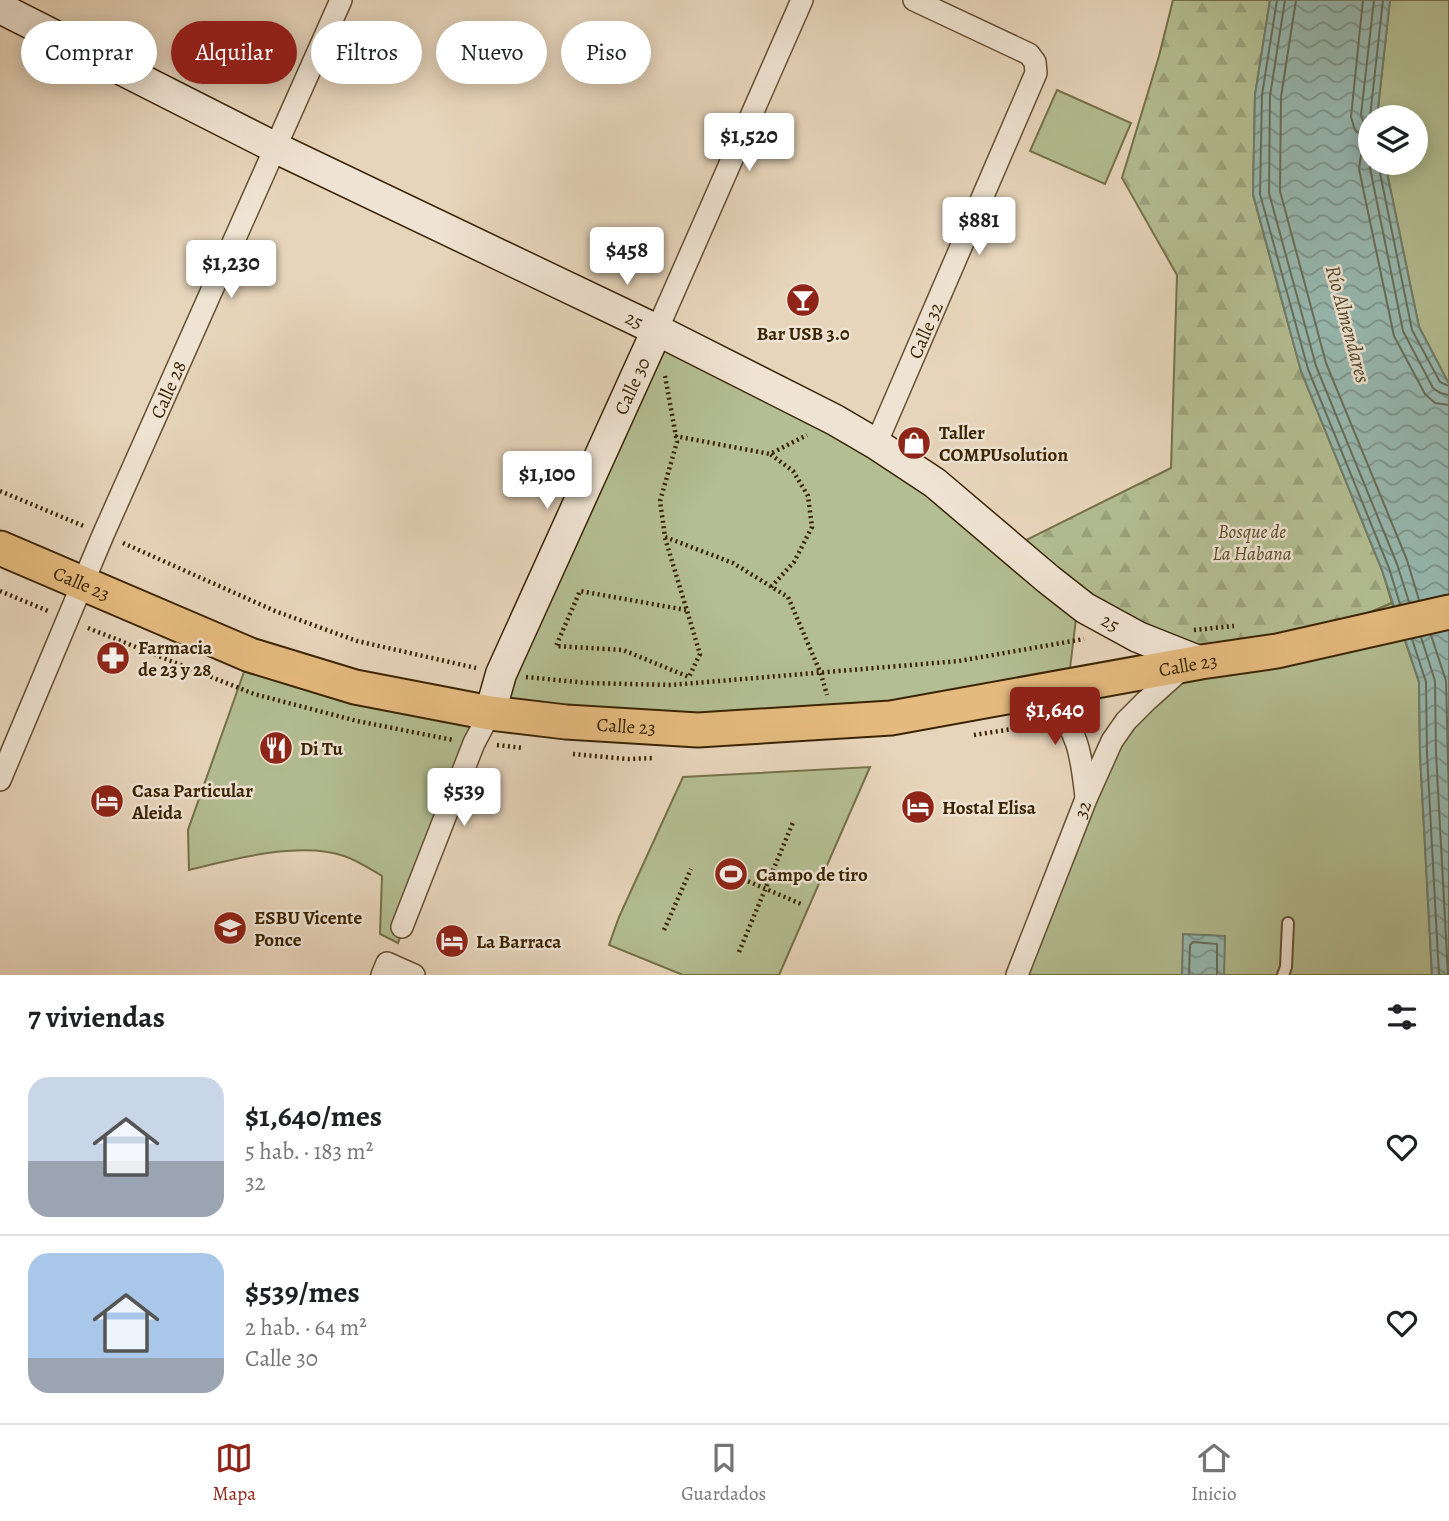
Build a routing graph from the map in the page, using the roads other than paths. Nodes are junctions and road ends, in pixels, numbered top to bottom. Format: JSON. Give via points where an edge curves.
{"nodes":[{"id":1,"x":341,"y":0,"type":"edge"},
{"id":2,"x":802,"y":0,"type":"edge"},
{"id":3,"x":914,"y":0,"type":"edge"},
{"id":4,"x":0,"y":8,"type":"edge"},
{"id":5,"x":276,"y":148,"type":"junction"},
{"id":6,"x":657,"y":330,"type":"junction"},
{"id":7,"x":876,"y":443,"type":"junction"},
{"id":8,"x":0,"y":548,"type":"edge"},
{"id":9,"x":82,"y":584,"type":"junction"},
{"id":10,"x":1449,"y":612,"type":"edge"},
{"id":11,"x":1194,"y":664,"type":"junction"},
{"id":12,"x":1024,"y":694,"type":"junction"},
{"id":13,"x":490,"y":713,"type":"junction"},
{"id":14,"x":0,"y":780,"type":"edge"},
{"id":15,"x":1086,"y":799,"type":"junction"},
{"id":16,"x":1288,"y":923,"type":"dead end"},
{"id":17,"x":402,"y":927,"type":"dead end"},
{"id":18,"x":385,"y":969,"type":"edge"},
{"id":19,"x":414,"y":975,"type":"edge"},
{"id":20,"x":1017,"y":975,"type":"edge"},
{"id":21,"x":1283,"y":975,"type":"edge"}],
"edges":[{"from":1,"to":5,"type":"street","name":"Calle 28"},
{"from":2,"to":6,"type":"street","name":"Calle 30"},
{"from":3,"to":7,"type":"street","name":"Calle 32","via":[[1029,54],[1036,73]]},
{"from":4,"to":5,"type":"main road","name":"25"},
{"from":5,"to":6,"type":"main road","name":"25"},
{"from":5,"to":9,"type":"street","name":"Calle 28"},
{"from":6,"to":7,"type":"main road","name":"25"},
{"from":6,"to":13,"type":"main road","name":"Calle 30","via":[[501,674]]},
{"from":7,"to":11,"type":"main road","name":"25","via":[[935,483],[1085,608]]},
{"from":8,"to":9,"type":"main road","name":"Calle 23"},
{"from":9,"to":13,"type":"main road","name":"Calle 23","via":[[311,676]]},
{"from":9,"to":14,"type":"street","name":"Calle 28"},
{"from":10,"to":11,"type":"main road","name":"Calle 23","via":[[1277,651]]},
{"from":11,"to":12,"type":"main road","name":"Calle 23"},
{"from":11,"to":15,"type":"street","name":"32","via":[[1126,721]]},
{"from":12,"to":13,"type":"main road","name":"Calle 23","via":[[891,718],[741,729],[618,726]]},
{"from":12,"to":15,"type":"street","via":[[1065,720],[1080,750]]},
{"from":13,"to":17,"type":"street","name":"Calle 30"},
{"from":15,"to":20,"type":"street","name":"32"},
{"from":16,"to":21,"type":"lane"},
{"from":18,"to":19,"type":"street"}]}
